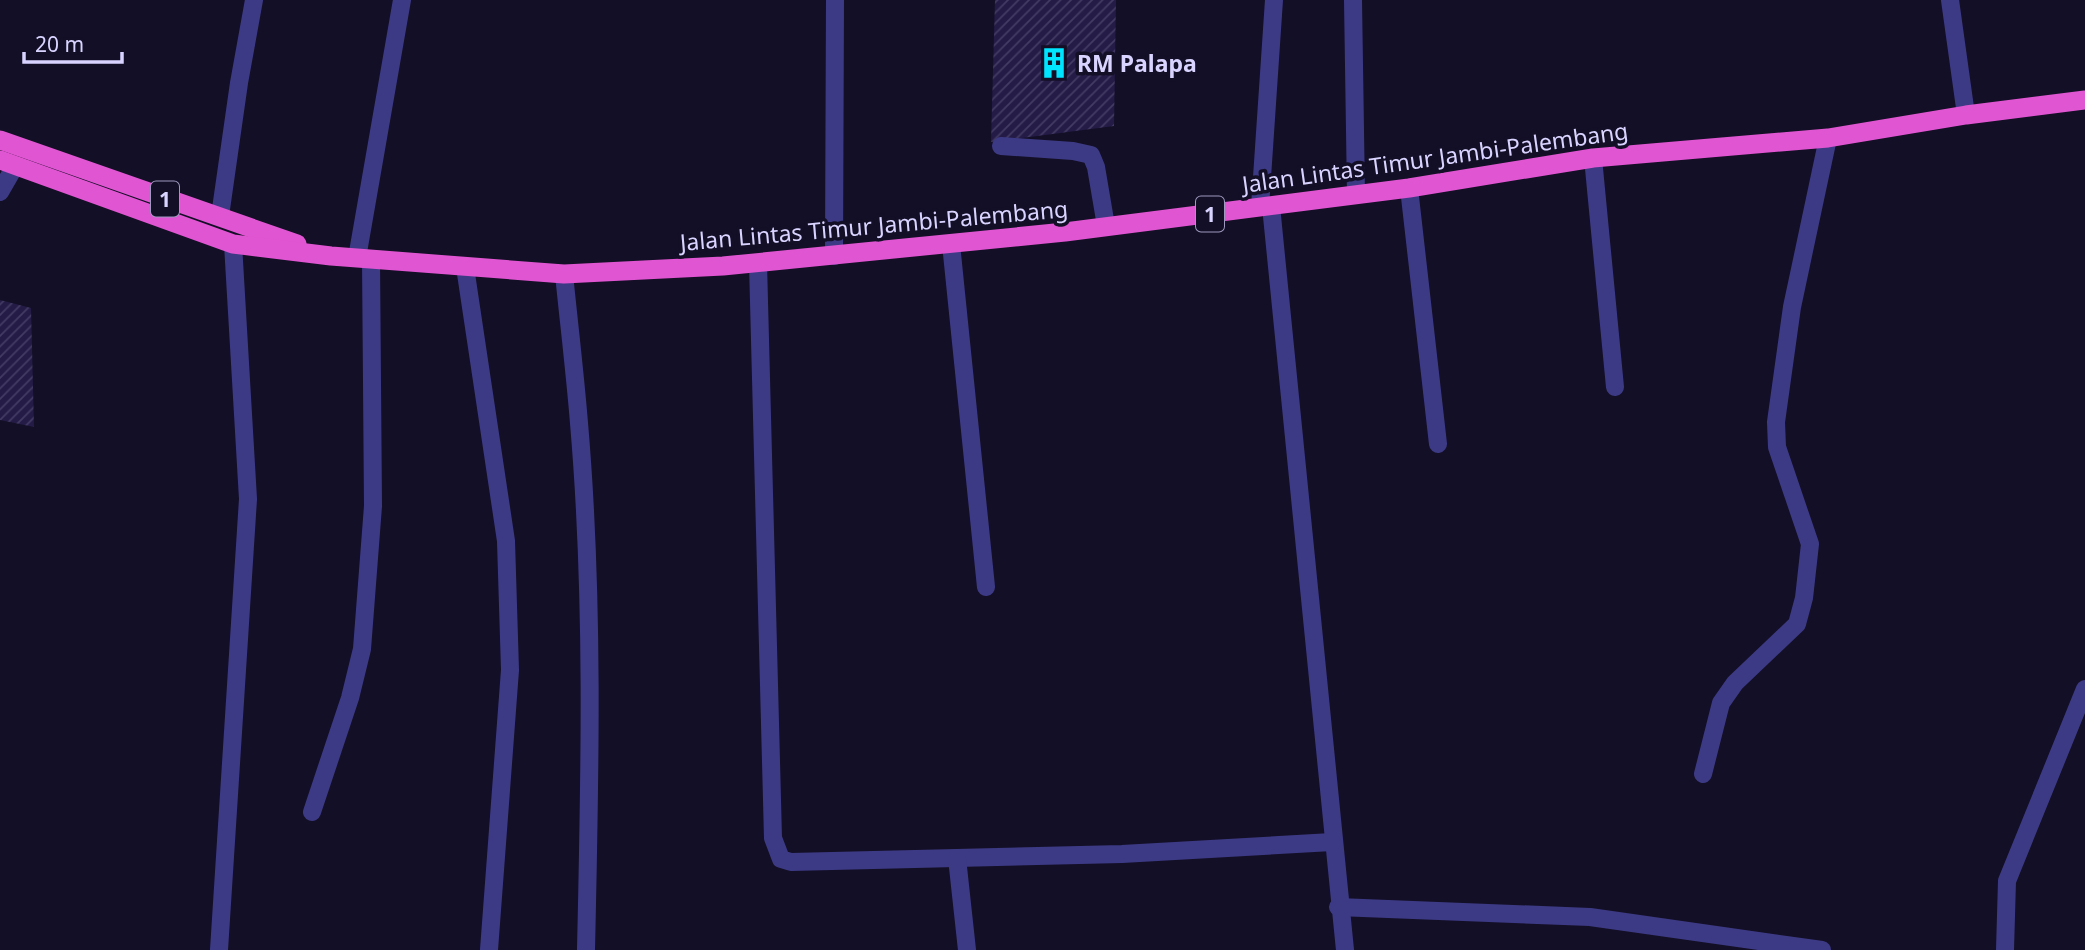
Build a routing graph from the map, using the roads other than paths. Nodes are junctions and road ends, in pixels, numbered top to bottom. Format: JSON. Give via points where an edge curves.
{"nodes":[{"id":1,"x":254,"y":0,"type":"edge"},
{"id":2,"x":402,"y":0,"type":"edge"},
{"id":3,"x":835,"y":0,"type":"edge"},
{"id":4,"x":1274,"y":0,"type":"edge"},
{"id":5,"x":1353,"y":0,"type":"edge"},
{"id":6,"x":1950,"y":0,"type":"edge"},
{"id":7,"x":2085,"y":100,"type":"edge"},
{"id":8,"x":1966,"y":115,"type":"junction"},
{"id":9,"x":1828,"y":138,"type":"junction"},
{"id":10,"x":0,"y":140,"type":"edge"},
{"id":11,"x":1001,"y":146,"type":"dead end"},
{"id":12,"x":1593,"y":158,"type":"junction"},
{"id":13,"x":8,"y":163,"type":"edge"},
{"id":14,"x":1409,"y":188,"type":"junction"},
{"id":15,"x":0,"y":192,"type":"edge"},
{"id":16,"x":1356,"y":195,"type":"junction"},
{"id":17,"x":1266,"y":207,"type":"junction"},
{"id":18,"x":220,"y":216,"type":"junction"},
{"id":19,"x":1105,"y":226,"type":"junction"},
{"id":20,"x":233,"y":244,"type":"junction"},
{"id":21,"x":951,"y":244,"type":"junction"},
{"id":22,"x":331,"y":256,"type":"junction"},
{"id":23,"x":834,"y":256,"type":"junction"},
{"id":24,"x":364,"y":259,"type":"junction"},
{"id":25,"x":758,"y":263,"type":"junction"},
{"id":26,"x":465,"y":267,"type":"junction"},
{"id":27,"x":564,"y":274,"type":"junction"},
{"id":28,"x":1615,"y":387,"type":"dead end"},
{"id":29,"x":1438,"y":443,"type":"dead end"},
{"id":30,"x":986,"y":587,"type":"dead end"},
{"id":31,"x":2085,"y":689,"type":"edge"},
{"id":32,"x":1703,"y":774,"type":"dead end"},
{"id":33,"x":312,"y":812,"type":"dead end"},
{"id":34,"x":1332,"y":842,"type":"junction"},
{"id":35,"x":957,"y":858,"type":"junction"},
{"id":36,"x":1338,"y":907,"type":"junction"},
{"id":37,"x":219,"y":950,"type":"edge"},
{"id":38,"x":489,"y":950,"type":"edge"},
{"id":39,"x":586,"y":950,"type":"edge"},
{"id":40,"x":967,"y":950,"type":"edge"},
{"id":41,"x":1345,"y":950,"type":"edge"},
{"id":42,"x":1822,"y":950,"type":"edge"},
{"id":43,"x":2005,"y":950,"type":"edge"}],
"edges":[{"from":1,"to":18,"type":"street"},
{"from":2,"to":24,"type":"street"},
{"from":3,"to":23,"type":"street"},
{"from":4,"to":17,"type":"street"},
{"from":5,"to":16,"type":"street"},
{"from":6,"to":8,"type":"street"},
{"from":7,"to":8,"type":"highway","name":"Jalan Lintas Timur Jambi-Palembang","number":"1"},
{"from":8,"to":9,"type":"highway","name":"Jalan Lintas Timur Jambi-Palembang","number":"1"},
{"from":9,"to":12,"type":"highway","name":"Jalan Lintas Timur Jambi-Palembang","number":"1"},
{"from":9,"to":32,"type":"street","via":[[1792,307],[1776,422],[1777,447],[1810,544],[1804,598],[1797,624],[1735,683],[1721,703]]},
{"from":10,"to":18,"type":"highway","name":"Jalan Lintas Timur Jambi-Palembang","number":"1"},
{"from":11,"to":19,"type":"street","via":[[1091,155]]},
{"from":12,"to":14,"type":"highway","name":"Jalan Lintas Timur Jambi-Palembang","number":"1"},
{"from":12,"to":28,"type":"street"},
{"from":13,"to":15,"type":"street"},
{"from":13,"to":20,"type":"highway","name":"Jalan Lintas Timur Jambi-Palembang","number":"1"},
{"from":14,"to":16,"type":"highway","name":"Jalan Lintas Timur Jambi-Palembang","number":"1"},
{"from":14,"to":29,"type":"street"},
{"from":16,"to":17,"type":"highway","name":"Jalan Lintas Timur Jambi-Palembang","number":"1"},
{"from":17,"to":19,"type":"highway","name":"Jalan Lintas Timur Jambi-Palembang","number":"1"},
{"from":17,"to":34,"type":"street"},
{"from":18,"to":22,"type":"highway","name":"Jalan Lintas Timur Jambi-Palembang","number":"1"},
{"from":19,"to":21,"type":"highway","name":"Jalan Lintas Timur Jambi-Palembang","number":"1"},
{"from":20,"to":22,"type":"highway","name":"Jalan Lintas Timur Jambi-Palembang","number":"1"},
{"from":20,"to":37,"type":"street","via":[[248,499]]},
{"from":21,"to":23,"type":"highway","name":"Jalan Lintas Timur Jambi-Palembang","number":"1"},
{"from":21,"to":30,"type":"street"},
{"from":22,"to":24,"type":"highway","name":"Jalan Lintas Timur Jambi-Palembang","number":"1"},
{"from":23,"to":25,"type":"highway","name":"Jalan Lintas Timur Jambi-Palembang","number":"1"},
{"from":24,"to":26,"type":"highway","name":"Jalan Lintas Timur Jambi-Palembang","number":"1"},
{"from":24,"to":33,"type":"street","via":[[373,506],[362,649]]},
{"from":25,"to":27,"type":"highway","name":"Jalan Lintas Timur Jambi-Palembang","number":"1"},
{"from":25,"to":35,"type":"street","via":[[773,838],[777,851],[781,859],[791,862]]},
{"from":26,"to":27,"type":"highway","name":"Jalan Lintas Timur Jambi-Palembang","number":"1"},
{"from":26,"to":38,"type":"street","via":[[506,541],[510,670]]},
{"from":27,"to":39,"type":"street","via":[[580,424],[587,562]]},
{"from":31,"to":43,"type":"street","via":[[2007,881]]},
{"from":34,"to":35,"type":"street"},
{"from":34,"to":36,"type":"street"},
{"from":35,"to":40,"type":"street"},
{"from":36,"to":41,"type":"street"},
{"from":36,"to":42,"type":"street","via":[[1590,917]]}]}
